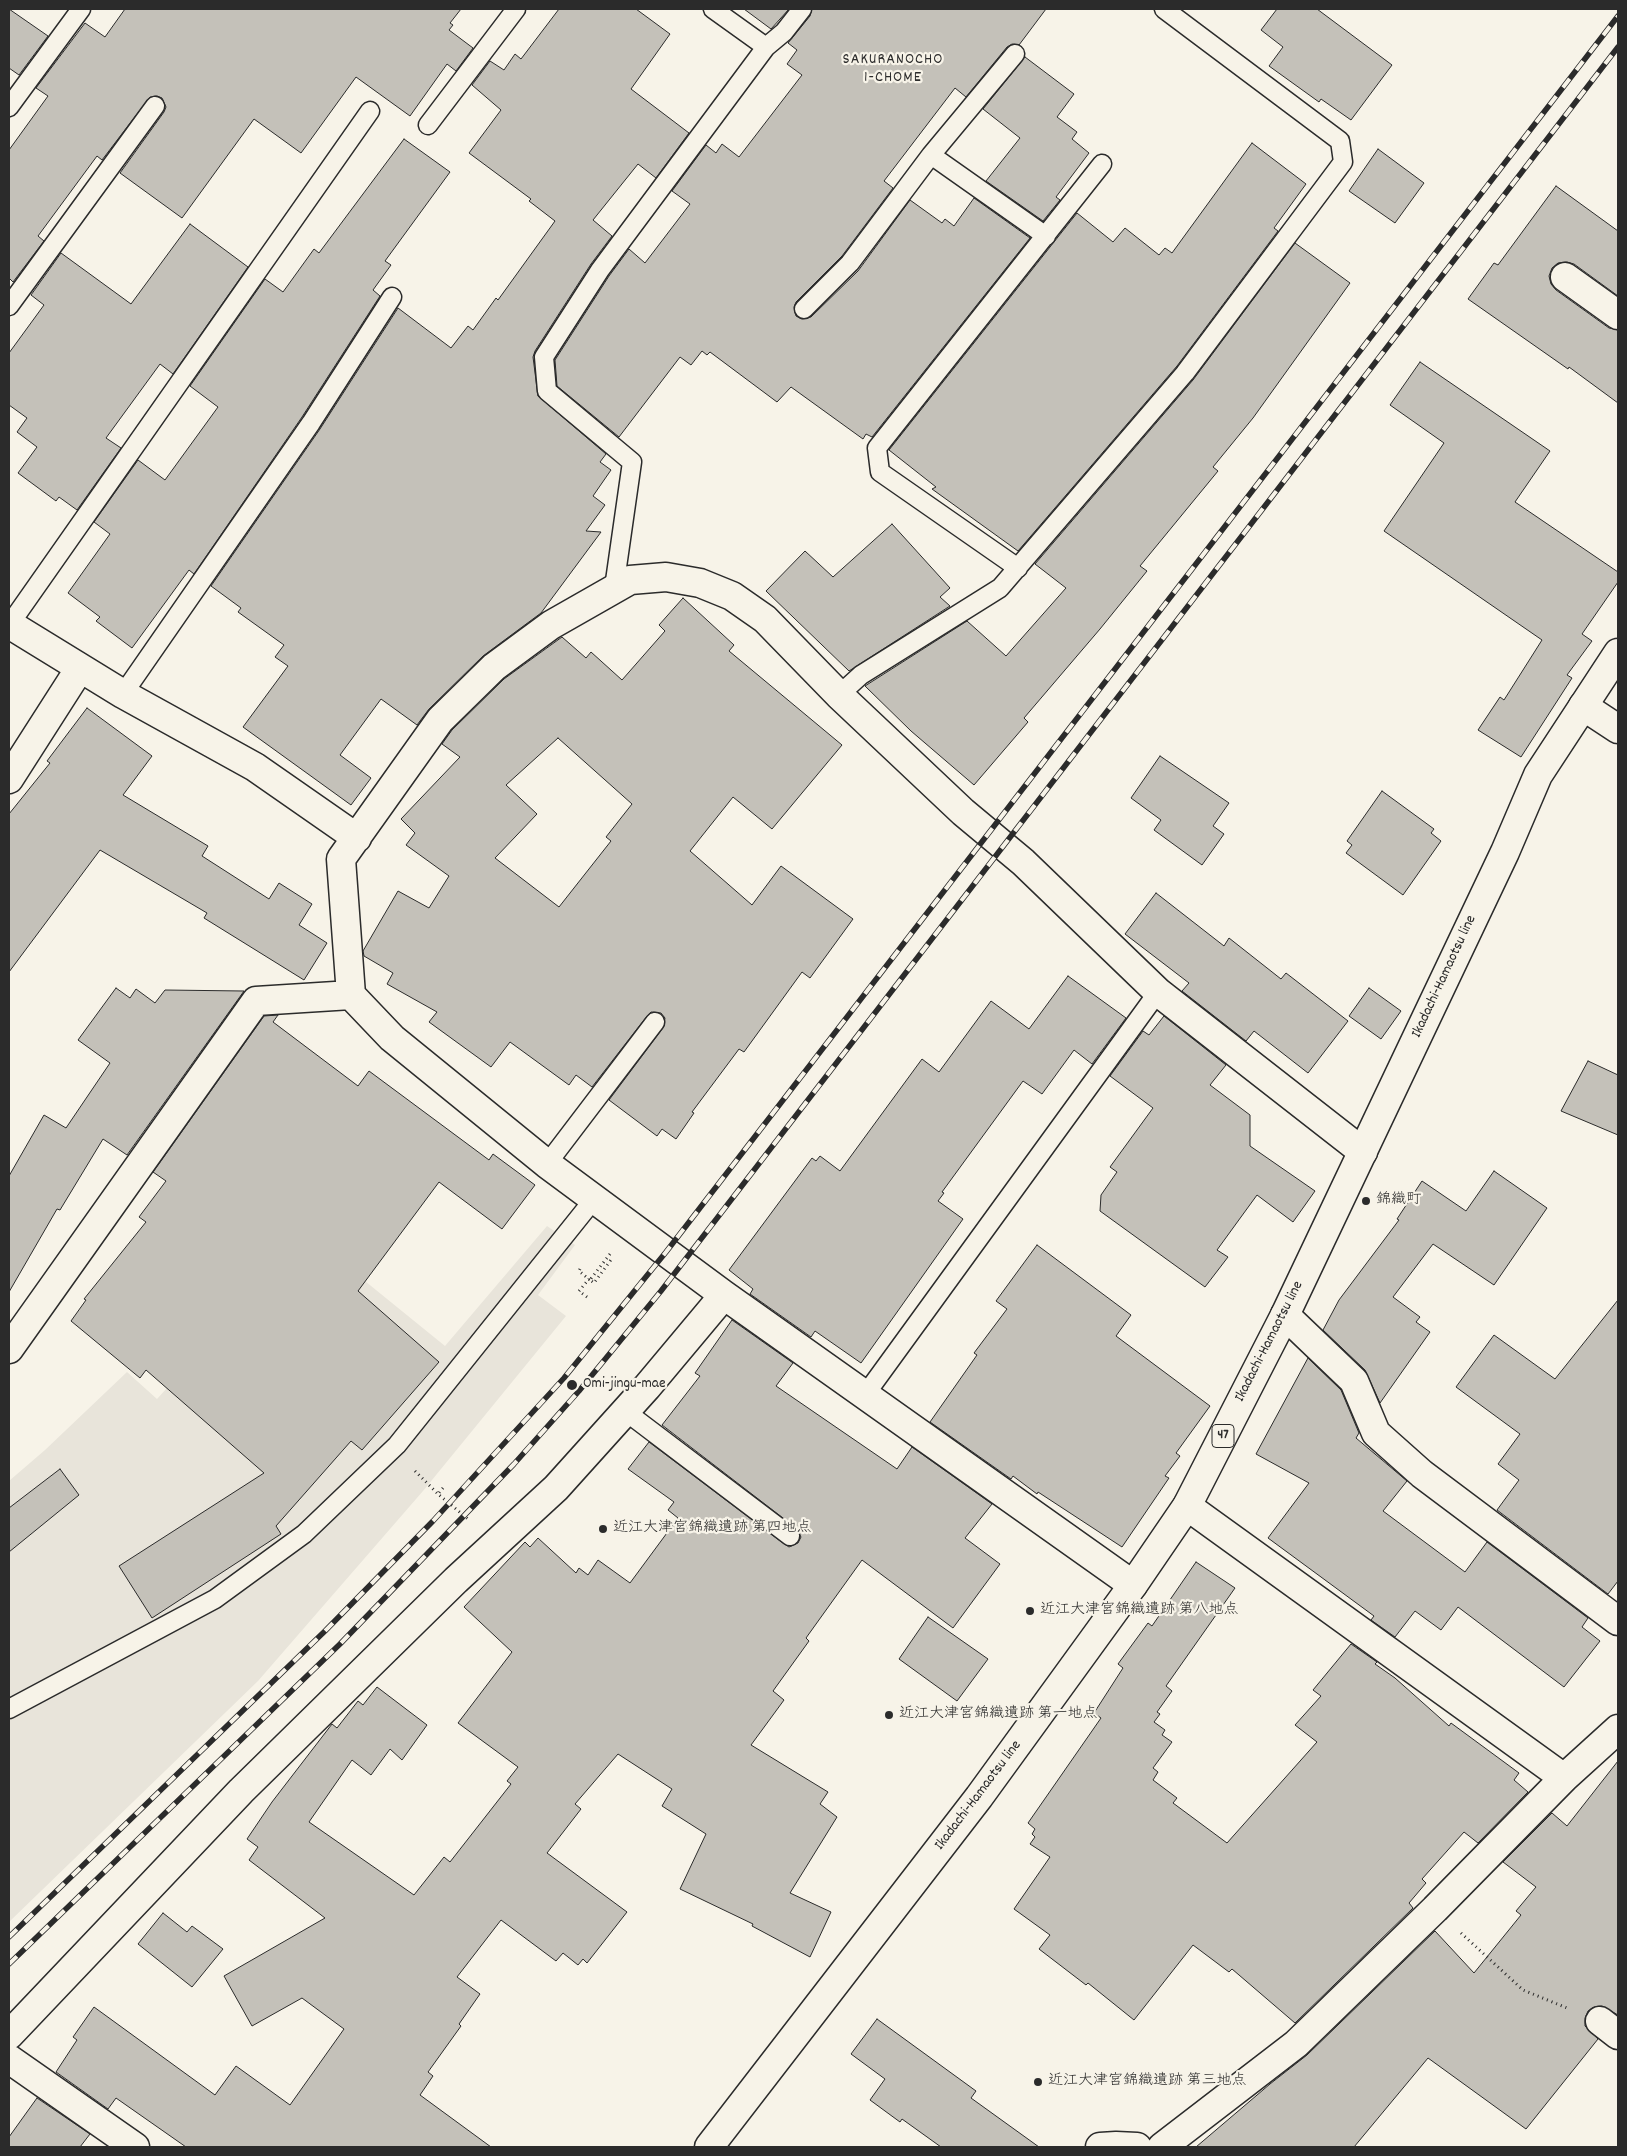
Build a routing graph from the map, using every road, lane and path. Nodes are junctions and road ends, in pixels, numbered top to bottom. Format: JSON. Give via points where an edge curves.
{"nodes":[{"id":1,"x":81,"y":9,"type":"edge"},
{"id":2,"x":516,"y":9,"type":"edge"},
{"id":3,"x":713,"y":9,"type":"edge"},
{"id":4,"x":802,"y":9,"type":"edge"},
{"id":5,"x":1164,"y":9,"type":"edge"},
{"id":6,"x":766,"y":47,"type":"junction"},
{"id":7,"x":1015,"y":54,"type":"dead end"},
{"id":8,"x":155,"y":106,"type":"dead end"},
{"id":9,"x":9,"y":107,"type":"edge"},
{"id":10,"x":370,"y":111,"type":"dead end"},
{"id":11,"x":428,"y":125,"type":"dead end"},
{"id":12,"x":931,"y":155,"type":"junction"},
{"id":13,"x":1102,"y":164,"type":"dead end"},
{"id":14,"x":1046,"y":236,"type":"junction"},
{"id":15,"x":1565,"y":277,"type":"dead end"},
{"id":16,"x":392,"y":297,"type":"dead end"},
{"id":17,"x":9,"y":306,"type":"edge"},
{"id":18,"x":804,"y":309,"type":"dead end"},
{"id":19,"x":1618,"y":315,"type":"edge"},
{"id":20,"x":1018,"y":568,"type":"junction"},
{"id":21,"x":614,"y":588,"type":"junction"},
{"id":22,"x":9,"y":624,"type":"edge"},
{"id":23,"x":1618,"y":653,"type":"edge"},
{"id":24,"x":80,"y":668,"type":"junction"},
{"id":25,"x":123,"y":694,"type":"junction"},
{"id":26,"x":839,"y":695,"type":"junction"},
{"id":27,"x":1582,"y":706,"type":"junction"},
{"id":28,"x":1618,"y":729,"type":"edge"},
{"id":29,"x":9,"y":779,"type":"edge"},
{"id":30,"x":357,"y":838,"type":"junction"},
{"id":31,"x":1158,"y":992,"type":"junction"},
{"id":32,"x":351,"y":995,"type":"junction"},
{"id":33,"x":655,"y":1022,"type":"dead end"},
{"id":34,"x":1362,"y":1152,"type":"junction"},
{"id":35,"x":547,"y":1164,"type":"junction"},
{"id":36,"x":594,"y":1199,"type":"junction"},
{"id":37,"x":583,"y":1266,"type":"dead end"},
{"id":38,"x":724,"y":1295,"type":"junction"},
{"id":39,"x":587,"y":1297,"type":"dead end"},
{"id":40,"x":1285,"y":1315,"type":"junction"},
{"id":41,"x":9,"y":1349,"type":"edge"},
{"id":42,"x":865,"y":1395,"type":"junction"},
{"id":43,"x":625,"y":1411,"type":"junction"},
{"id":44,"x":443,"y":1488,"type":"dead end"},
{"id":45,"x":1188,"y":1506,"type":"junction"},
{"id":46,"x":471,"y":1521,"type":"dead end"},
{"id":47,"x":790,"y":1536,"type":"dead end"},
{"id":48,"x":1133,"y":1585,"type":"junction"},
{"id":49,"x":1618,"y":1621,"type":"edge"},
{"id":50,"x":9,"y":1709,"type":"edge"},
{"id":51,"x":1618,"y":1729,"type":"edge"},
{"id":52,"x":1564,"y":1778,"type":"junction"},
{"id":53,"x":1435,"y":1908,"type":"junction"},
{"id":54,"x":1609,"y":2028,"type":"edge"},
{"id":55,"x":9,"y":2035,"type":"edge"},
{"id":56,"x":9,"y":2060,"type":"edge"},
{"id":57,"x":126,"y":2145,"type":"edge"},
{"id":58,"x":709,"y":2147,"type":"edge"},
{"id":59,"x":1100,"y":2147,"type":"edge"},
{"id":60,"x":1137,"y":2147,"type":"edge"},
{"id":61,"x":1162,"y":2147,"type":"edge"}],
"edges":[{"from":1,"to":9,"type":"lane"},
{"from":2,"to":11,"type":"lane"},
{"from":3,"to":6,"type":"lane"},
{"from":4,"to":6,"type":"lane","via":[[784,32]]},
{"from":5,"to":20,"type":"lane","via":[[1340,141],[1343,162],[1185,373]]},
{"from":6,"to":21,"type":"lane","via":[[600,270],[544,357],[547,391],[632,462]]},
{"from":7,"to":12,"type":"lane"},
{"from":8,"to":17,"type":"lane"},
{"from":10,"to":22,"type":"lane"},
{"from":12,"to":14,"type":"lane"},
{"from":12,"to":18,"type":"lane","via":[[850,263]]},
{"from":13,"to":14,"type":"lane"},
{"from":14,"to":20,"type":"lane","via":[[877,448],[880,472]]},
{"from":15,"to":19,"type":"street"},
{"from":16,"to":25,"type":"lane","via":[[311,423]]},
{"from":20,"to":26,"type":"lane","via":[[1000,588],[861,675]]},
{"from":21,"to":26,"type":"street","via":[[630,580],[666,577],[700,583],[732,596],[765,619]]},
{"from":21,"to":30,"type":"street","via":[[551,625],[494,667],[440,720]]},
{"from":22,"to":24,"type":"street"},
{"from":23,"to":27,"type":"street","name":"Ikadachi-Hamaotsu line","number":"47"},
{"from":24,"to":25,"type":"street"},
{"from":24,"to":29,"type":"street"},
{"from":25,"to":30,"type":"street","via":[[255,767]]},
{"from":26,"to":31,"type":"street","via":[[963,812],[1023,862]]},
{"from":27,"to":28,"type":"street"},
{"from":27,"to":34,"type":"street","name":"Ikadachi-Hamaotsu line","number":"47","via":[[1538,775],[1505,852]]},
{"from":30,"to":32,"type":"street","via":[[341,859]]},
{"from":31,"to":34,"type":"street"},
{"from":31,"to":42,"type":"lane"},
{"from":32,"to":35,"type":"street","via":[[392,1038]]},
{"from":32,"to":41,"type":"street","via":[[256,1001]]},
{"from":33,"to":35,"type":"lane"},
{"from":34,"to":40,"type":"street","name":"Ikadachi-Hamaotsu line","number":"47"},
{"from":35,"to":36,"type":"street"},
{"from":36,"to":38,"type":"street"},
{"from":36,"to":50,"type":"lane","via":[[397,1445],[304,1534],[216,1599]]},
{"from":37,"to":39,"type":"path","via":[[578,1271],[590,1279],[579,1291]]},
{"from":38,"to":42,"type":"street"},
{"from":38,"to":43,"type":"street"},
{"from":40,"to":45,"type":"street","name":"Ikadachi-Hamaotsu line","number":"47"},
{"from":40,"to":49,"type":"street","via":[[1354,1381],[1376,1434],[1422,1474]]},
{"from":42,"to":48,"type":"street"},
{"from":43,"to":47,"type":"lane"},
{"from":43,"to":55,"type":"street","via":[[556,1488],[456,1580],[241,1791]]},
{"from":44,"to":46,"type":"path","via":[[438,1494]]},
{"from":45,"to":48,"type":"street","name":"Ikadachi-Hamaotsu line","number":"47"},
{"from":45,"to":52,"type":"street"},
{"from":48,"to":58,"type":"street","name":"Ikadachi-Hamaotsu line","number":"47","via":[[979,1797]]},
{"from":51,"to":52,"type":"street"},
{"from":52,"to":53,"type":"street"},
{"from":53,"to":54,"type":"path","via":[[1523,1990]]},
{"from":53,"to":61,"type":"street","via":[[1296,2044]]},
{"from":56,"to":57,"type":"street"},
{"from":59,"to":60,"type":"street"}]}
